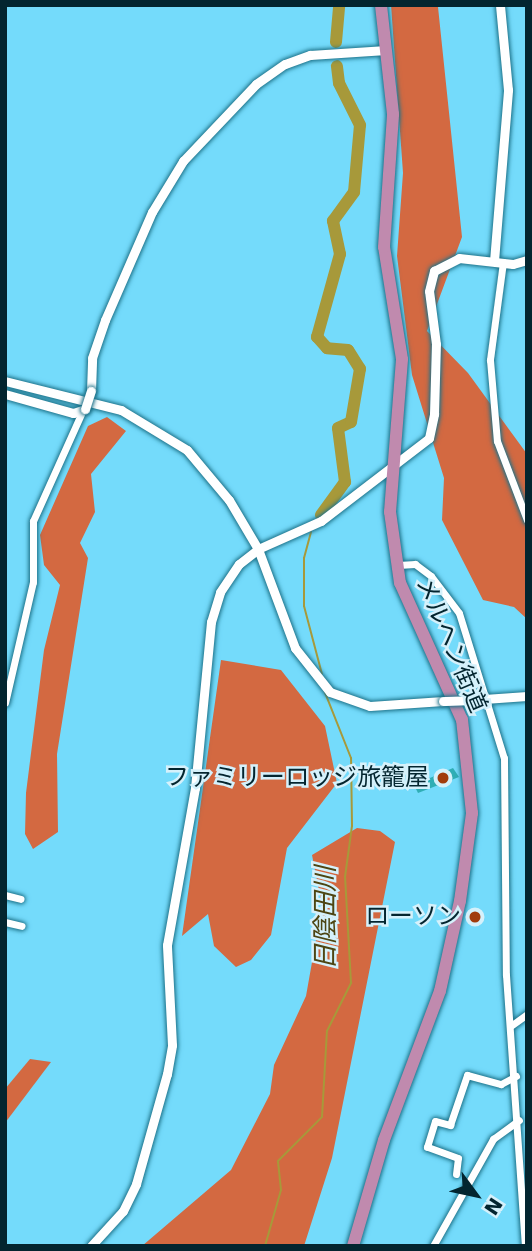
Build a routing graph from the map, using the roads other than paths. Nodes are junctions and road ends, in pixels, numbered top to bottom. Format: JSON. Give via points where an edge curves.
{"nodes":[{"id":1,"x":381,"y":5,"type":"edge"},
{"id":2,"x":500,"y":5,"type":"edge"},
{"id":3,"x":386,"y":50,"type":"junction"},
{"id":4,"x":527,"y":260,"type":"edge"},
{"id":5,"x":498,"y":262,"type":"junction"},
{"id":6,"x":5,"y":381,"type":"edge"},
{"id":7,"x":5,"y":394,"type":"edge"},
{"id":8,"x":83,"y":412,"type":"junction"},
{"id":9,"x":392,"y":468,"type":"junction"},
{"id":10,"x":527,"y":520,"type":"edge"},
{"id":11,"x":258,"y":549,"type":"junction"},
{"id":12,"x":398,"y":565,"type":"junction"},
{"id":13,"x":527,"y":696,"type":"edge"},
{"id":14,"x":485,"y":699,"type":"junction"},
{"id":15,"x":5,"y":703,"type":"edge"},
{"id":16,"x":5,"y":895,"type":"edge"},
{"id":17,"x":21,"y":899,"type":"dead end"},
{"id":18,"x":5,"y":922,"type":"edge"},
{"id":19,"x":22,"y":926,"type":"dead end"},
{"id":20,"x":527,"y":1014,"type":"edge"},
{"id":21,"x":512,"y":1025,"type":"junction"},
{"id":22,"x":516,"y":1076,"type":"junction"},
{"id":23,"x":519,"y":1120,"type":"junction"},
{"id":24,"x":456,"y":1174,"type":"dead end"},
{"id":25,"x":90,"y":1246,"type":"edge"},
{"id":26,"x":353,"y":1246,"type":"edge"},
{"id":27,"x":433,"y":1246,"type":"edge"},
{"id":28,"x":524,"y":1246,"type":"edge"}],
"edges":[{"from":1,"to":3,"type":"highway","name":"メルヘン街道"},
{"from":2,"to":5,"type":"street","via":[[508,90]]},
{"from":3,"to":8,"type":"street","bridge":true,"via":[[310,55],[285,64],[256,84],[183,161],[152,212],[105,320],[92,358],[91,391]]},
{"from":3,"to":9,"type":"highway","name":"メルヘン街道","via":[[393,114],[384,247],[402,359]]},
{"from":4,"to":5,"type":"street"},
{"from":5,"to":9,"type":"street","via":[[459,258],[442,263],[430,279],[434,414],[421,449]]},
{"from":5,"to":10,"type":"street","via":[[490,360],[497,441]]},
{"from":6,"to":11,"type":"street","via":[[121,410],[174,439],[223,492]]},
{"from":7,"to":8,"type":"street"},
{"from":8,"to":15,"type":"street","via":[[33,522],[33,582]]},
{"from":9,"to":11,"type":"street","via":[[321,521]]},
{"from":9,"to":12,"type":"highway","name":"メルヘン街道","via":[[390,512]]},
{"from":11,"to":14,"type":"street","bridge":true,"via":[[301,660],[330,692],[353,703]]},
{"from":11,"to":25,"type":"street","via":[[230,575],[211,622],[195,788],[167,945],[172,1045],[167,1074],[136,1184],[123,1211]]},
{"from":12,"to":14,"type":"street","via":[[415,564],[448,595]]},
{"from":12,"to":26,"type":"highway","name":"メルヘン街道","via":[[400,583],[462,719],[472,813],[460,901],[440,990],[384,1140]]},
{"from":13,"to":14,"type":"street"},
{"from":14,"to":21,"type":"street","via":[[504,758],[506,975]]},
{"from":16,"to":17,"type":"street"},
{"from":18,"to":19,"type":"street"},
{"from":20,"to":21,"type":"street"},
{"from":21,"to":22,"type":"street"},
{"from":22,"to":23,"type":"street"},
{"from":22,"to":24,"type":"street","via":[[501,1084],[467,1075],[450,1125],[435,1121],[427,1147],[458,1158]]},
{"from":23,"to":27,"type":"street","via":[[493,1139]]},
{"from":23,"to":28,"type":"street"}]}
